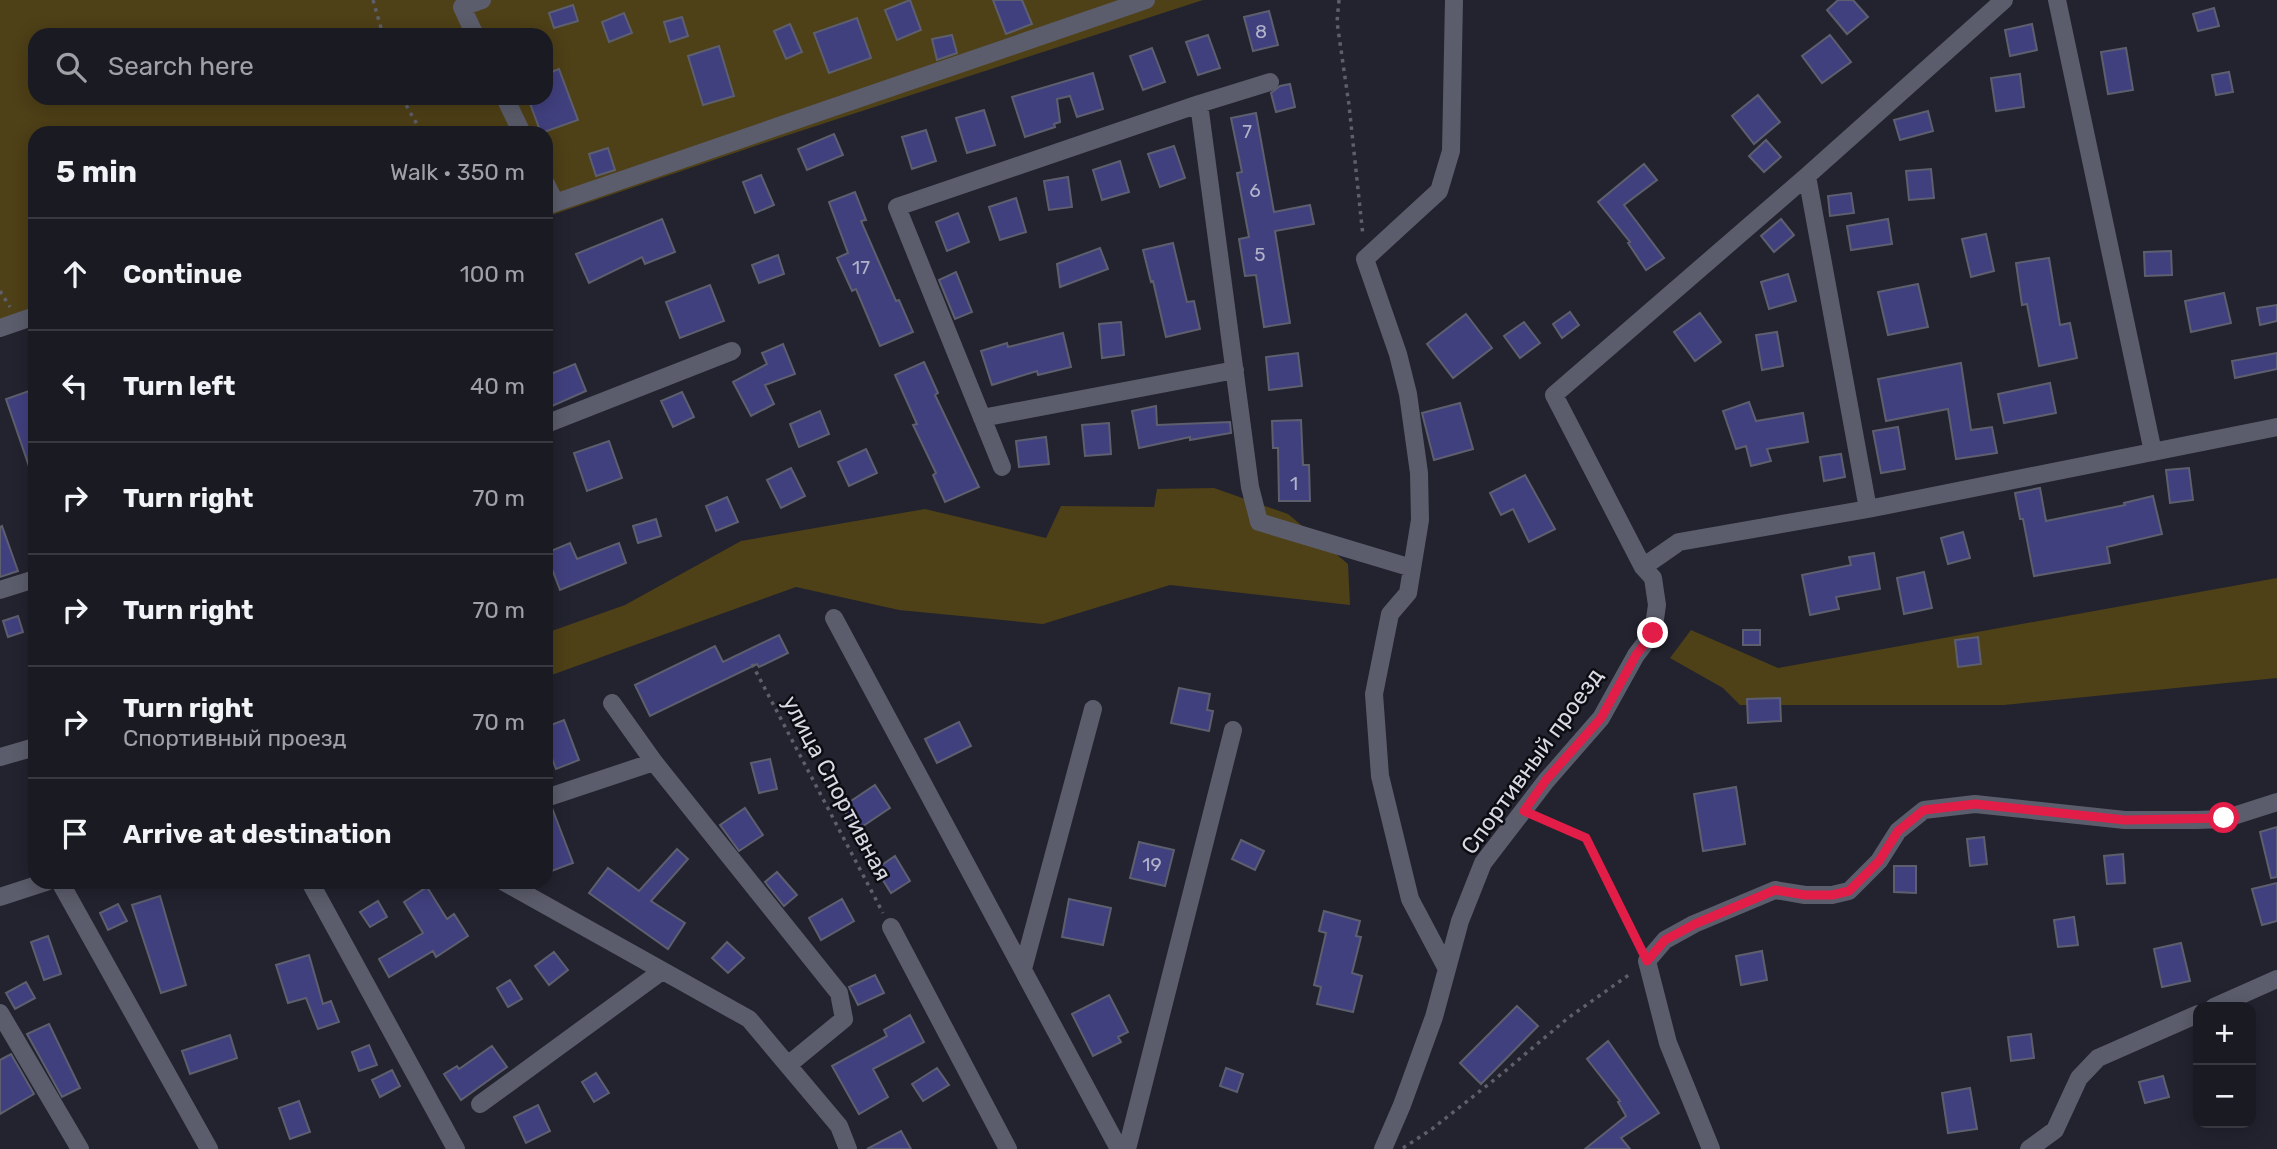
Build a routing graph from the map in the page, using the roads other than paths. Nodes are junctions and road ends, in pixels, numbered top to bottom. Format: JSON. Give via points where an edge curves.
{"nodes":[{"id":1,"x":482,"y":0,"type":"edge"},
{"id":2,"x":1146,"y":0,"type":"edge"},
{"id":3,"x":1454,"y":0,"type":"edge"},
{"id":4,"x":2004,"y":0,"type":"edge"},
{"id":5,"x":2057,"y":0,"type":"edge"},
{"id":6,"x":472,"y":28,"type":"edge"},
{"id":7,"x":1270,"y":82,"type":"dead end"},
{"id":8,"x":1199,"y":104,"type":"junction"},
{"id":9,"x":508,"y":105,"type":"edge"},
{"id":10,"x":519,"y":126,"type":"edge"},
{"id":11,"x":1807,"y":177,"type":"junction"},
{"id":12,"x":553,"y":203,"type":"edge"},
{"id":13,"x":28,"y":318,"type":"edge"},
{"id":14,"x":0,"y":328,"type":"edge"},
{"id":15,"x":732,"y":351,"type":"dead end"},
{"id":16,"x":1235,"y":370,"type":"junction"},
{"id":17,"x":982,"y":418,"type":"junction"},
{"id":18,"x":553,"y":421,"type":"edge"},
{"id":19,"x":2277,"y":426,"type":"edge"},
{"id":20,"x":2153,"y":452,"type":"junction"},
{"id":21,"x":1002,"y":467,"type":"dead end"},
{"id":22,"x":1868,"y":509,"type":"junction"},
{"id":23,"x":1643,"y":567,"type":"junction"},
{"id":24,"x":1412,"y":568,"type":"junction"},
{"id":25,"x":28,"y":581,"type":"edge"},
{"id":26,"x":0,"y":590,"type":"edge"},
{"id":27,"x":834,"y":618,"type":"dead end"},
{"id":28,"x":612,"y":702,"type":"dead end"},
{"id":29,"x":1093,"y":709,"type":"dead end"},
{"id":30,"x":1233,"y":730,"type":"dead end"},
{"id":31,"x":28,"y":749,"type":"edge"},
{"id":32,"x":0,"y":757,"type":"edge"},
{"id":33,"x":653,"y":762,"type":"junction"},
{"id":34,"x":553,"y":796,"type":"edge"},
{"id":35,"x":2277,"y":802,"type":"edge"},
{"id":36,"x":28,"y":888,"type":"edge"},
{"id":37,"x":64,"y":889,"type":"edge"},
{"id":38,"x":314,"y":889,"type":"edge"},
{"id":39,"x":516,"y":889,"type":"edge"},
{"id":40,"x":0,"y":897,"type":"edge"},
{"id":41,"x":891,"y":927,"type":"road end"},
{"id":42,"x":1447,"y":969,"type":"junction"},
{"id":43,"x":1023,"y":970,"type":"junction"},
{"id":44,"x":662,"y":971,"type":"junction"},
{"id":45,"x":2277,"y":979,"type":"edge"},
{"id":46,"x":2225,"y":1002,"type":"edge"},
{"id":47,"x":0,"y":1013,"type":"edge"},
{"id":48,"x":2193,"y":1016,"type":"edge"},
{"id":49,"x":788,"y":1065,"type":"junction"},
{"id":50,"x":480,"y":1104,"type":"dead end"},
{"id":51,"x":80,"y":1149,"type":"edge"},
{"id":52,"x":209,"y":1149,"type":"edge"},
{"id":53,"x":456,"y":1149,"type":"edge"},
{"id":54,"x":848,"y":1149,"type":"edge"},
{"id":55,"x":1008,"y":1149,"type":"edge"},
{"id":56,"x":1119,"y":1149,"type":"edge"},
{"id":57,"x":1127,"y":1149,"type":"edge"},
{"id":58,"x":1383,"y":1149,"type":"edge"},
{"id":59,"x":1711,"y":1149,"type":"edge"},
{"id":60,"x":2029,"y":1149,"type":"edge"}],
"edges":[{"from":1,"to":6,"type":"street","via":[[462,7]]},
{"from":2,"to":12,"type":"street"},
{"from":3,"to":24,"type":"street","via":[[1451,151],[1439,191],[1365,259],[1408,394],[1419,473],[1420,520]]},
{"from":4,"to":11,"type":"street"},
{"from":5,"to":20,"type":"street"},
{"from":7,"to":8,"type":"street"},
{"from":8,"to":16,"type":"street"},
{"from":8,"to":17,"type":"street","via":[[897,207]]},
{"from":9,"to":10,"type":"street"},
{"from":11,"to":22,"type":"street"},
{"from":11,"to":23,"type":"street","name":"Спортивный проезд","via":[[1554,395]]},
{"from":13,"to":14,"type":"street"},
{"from":15,"to":18,"type":"street"},
{"from":16,"to":17,"type":"street"},
{"from":16,"to":24,"type":"street","via":[[1259,522]]},
{"from":17,"to":21,"type":"street"},
{"from":19,"to":20,"type":"street"},
{"from":20,"to":22,"type":"street"},
{"from":22,"to":23,"type":"street","via":[[1679,542]]},
{"from":23,"to":42,"type":"street","name":"Спортивный проезд","via":[[1653,578],[1657,605],[1653,633],[1601,718],[1546,780],[1483,863]]},
{"from":24,"to":42,"type":"street","via":[[1408,593],[1390,614],[1374,694],[1380,776],[1410,899]]},
{"from":25,"to":26,"type":"street"},
{"from":27,"to":43,"type":"street"},
{"from":28,"to":33,"type":"street"},
{"from":29,"to":43,"type":"street"},
{"from":30,"to":57,"type":"street"},
{"from":31,"to":32,"type":"street"},
{"from":33,"to":34,"type":"street"},
{"from":33,"to":49,"type":"street","via":[[839,993],[844,1019]]},
{"from":35,"to":59,"type":"street","via":[[2224,818],[2196,820],[2125,820],[1975,804],[1924,810],[1898,831],[1879,861],[1849,891],[1805,895],[1775,890],[1665,940],[1647,961],[1668,1043]]},
{"from":36,"to":40,"type":"street"},
{"from":37,"to":52,"type":"street"},
{"from":38,"to":53,"type":"street"},
{"from":39,"to":44,"type":"street"},
{"from":41,"to":55,"type":"street"},
{"from":42,"to":58,"type":"street","name":"Спортивный проезд","via":[[1434,1017]]},
{"from":43,"to":56,"type":"street"},
{"from":44,"to":49,"type":"street","via":[[749,1019]]},
{"from":44,"to":50,"type":"street"},
{"from":45,"to":46,"type":"street"},
{"from":47,"to":51,"type":"street"},
{"from":48,"to":60,"type":"street","via":[[2098,1058],[2079,1078],[2055,1130]]},
{"from":49,"to":54,"type":"street","via":[[839,1126]]}]}
